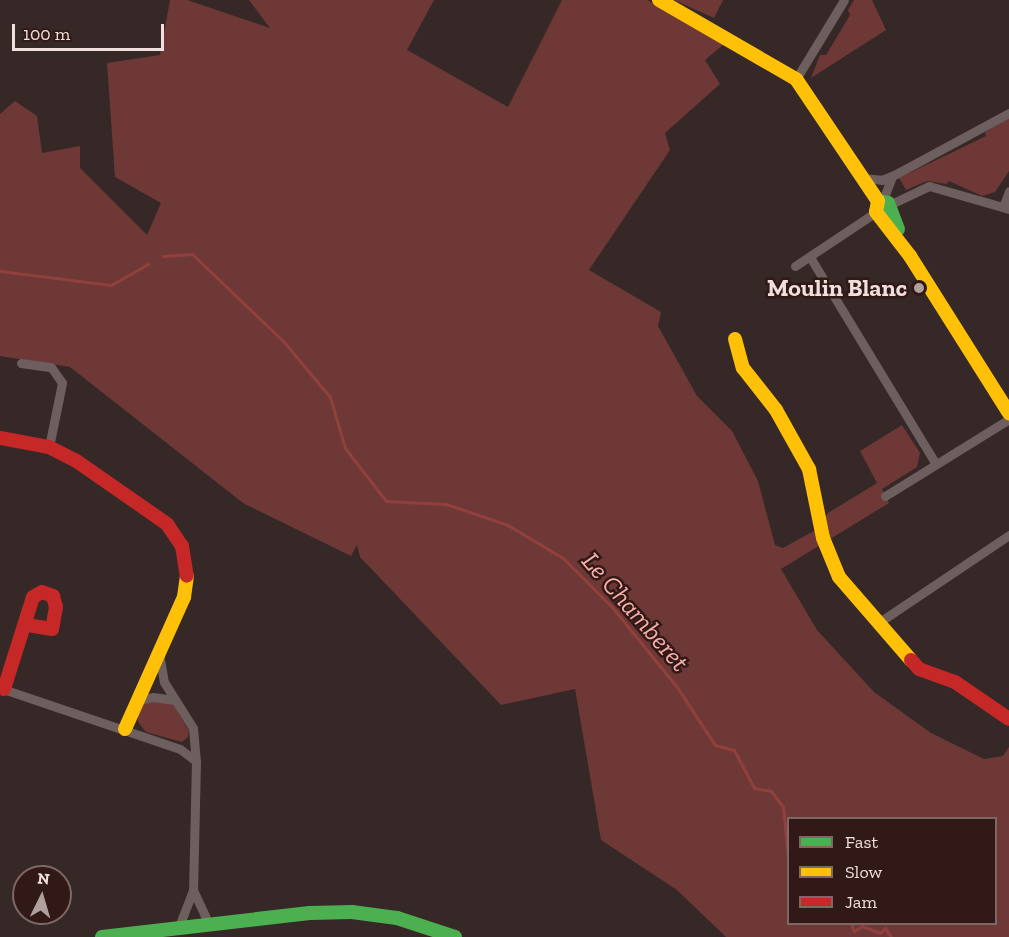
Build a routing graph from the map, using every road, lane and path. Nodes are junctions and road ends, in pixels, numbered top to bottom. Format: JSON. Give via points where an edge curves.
{"nodes":[{"id":1,"x":659,"y":0,"type":"edge"},
{"id":2,"x":844,"y":0,"type":"edge"},
{"id":3,"x":796,"y":79,"type":"junction"},
{"id":4,"x":1009,"y":113,"type":"edge"},
{"id":5,"x":892,"y":176,"type":"junction"},
{"id":6,"x":861,"y":178,"type":"junction"},
{"id":7,"x":1009,"y":192,"type":"edge"},
{"id":8,"x":882,"y":207,"type":"junction"},
{"id":9,"x":1006,"y":208,"type":"edge"},
{"id":10,"x":810,"y":257,"type":"junction"},
{"id":11,"x":795,"y":266,"type":"dead end"},
{"id":12,"x":735,"y":339,"type":"dead end"},
{"id":13,"x":21,"y":363,"type":"dead end"},
{"id":14,"x":1009,"y":413,"type":"edge"},
{"id":15,"x":1009,"y":419,"type":"edge"},
{"id":16,"x":0,"y":438,"type":"edge"},
{"id":17,"x":49,"y":447,"type":"junction"},
{"id":18,"x":936,"y":464,"type":"junction"},
{"id":19,"x":885,"y":496,"type":"dead end"},
{"id":20,"x":1009,"y":535,"type":"edge"},
{"id":21,"x":878,"y":623,"type":"junction"},
{"id":22,"x":26,"y":626,"type":"dead end"},
{"id":23,"x":159,"y":654,"type":"junction"},
{"id":24,"x":2,"y":688,"type":"edge"},
{"id":25,"x":139,"y":700,"type":"junction"},
{"id":26,"x":175,"y":700,"type":"junction"},
{"id":27,"x":1009,"y":718,"type":"edge"},
{"id":28,"x":125,"y":729,"type":"junction"},
{"id":29,"x":196,"y":761,"type":"junction"},
{"id":30,"x":193,"y":890,"type":"junction"},
{"id":31,"x":209,"y":925,"type":"junction"},
{"id":32,"x":178,"y":929,"type":"junction"},
{"id":33,"x":102,"y":937,"type":"edge"},
{"id":34,"x":455,"y":937,"type":"edge"}],
"edges":[{"from":1,"to":3,"type":"street"},
{"from":2,"to":3,"type":"street"},
{"from":3,"to":6,"type":"street"},
{"from":4,"to":5,"type":"street","via":[[951,148]]},
{"from":5,"to":6,"type":"street","via":[[882,180]]},
{"from":5,"to":8,"type":"street"},
{"from":6,"to":8,"type":"street"},
{"from":7,"to":9,"type":"street"},
{"from":8,"to":9,"type":"street","via":[[929,186]]},
{"from":8,"to":10,"type":"street"},
{"from":8,"to":14,"type":"street"},
{"from":10,"to":11,"type":"street"},
{"from":10,"to":18,"type":"street"},
{"from":12,"to":21,"type":"street","via":[[742,368],[776,410],[809,470],[823,538],[839,577]]},
{"from":13,"to":17,"type":"street","via":[[51,367],[62,383]]},
{"from":15,"to":18,"type":"street"},
{"from":16,"to":17,"type":"street"},
{"from":17,"to":23,"type":"street","via":[[75,460],[167,524],[182,546],[188,584]]},
{"from":18,"to":19,"type":"street"},
{"from":20,"to":21,"type":"street"},
{"from":21,"to":27,"type":"street","via":[[920,669],[955,682]]},
{"from":22,"to":24,"type":"street"},
{"from":23,"to":25,"type":"street"},
{"from":23,"to":26,"type":"street","via":[[164,682]]},
{"from":24,"to":28,"type":"street"},
{"from":25,"to":26,"type":"street"},
{"from":25,"to":28,"type":"street"},
{"from":26,"to":29,"type":"street","via":[[193,728]]},
{"from":28,"to":29,"type":"street","via":[[180,749]]},
{"from":29,"to":30,"type":"street"},
{"from":30,"to":31,"type":"street"},
{"from":30,"to":32,"type":"street"},
{"from":31,"to":32,"type":"street"},
{"from":31,"to":34,"type":"street","via":[[352,912],[397,918]]},
{"from":32,"to":33,"type":"street"}]}
